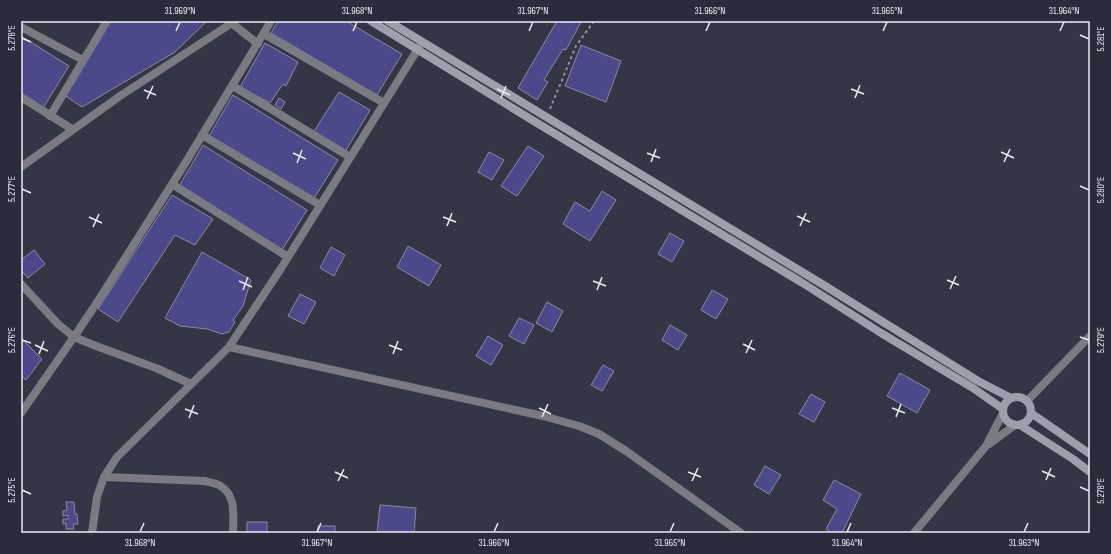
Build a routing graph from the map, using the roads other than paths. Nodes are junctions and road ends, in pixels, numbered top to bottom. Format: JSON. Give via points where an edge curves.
{"nodes":[{"id":1,"x":107,"y":21,"type":"edge"},
{"id":2,"x":271,"y":21,"type":"edge"},
{"id":3,"x":370,"y":21,"type":"edge"},
{"id":4,"x":388,"y":21,"type":"edge"},
{"id":5,"x":232,"y":22,"type":"edge"},
{"id":6,"x":21,"y":27,"type":"edge"},
{"id":7,"x":264,"y":34,"type":"junction"},
{"id":8,"x":423,"y":42,"type":"junction"},
{"id":9,"x":258,"y":44,"type":"junction"},
{"id":10,"x":417,"y":50,"type":"junction"},
{"id":11,"x":83,"y":60,"type":"junction"},
{"id":12,"x":233,"y":86,"type":"junction"},
{"id":13,"x":21,"y":97,"type":"edge"},
{"id":14,"x":384,"y":103,"type":"junction"},
{"id":15,"x":50,"y":116,"type":"junction"},
{"id":16,"x":72,"y":130,"type":"junction"},
{"id":17,"x":202,"y":135,"type":"junction"},
{"id":18,"x":350,"y":157,"type":"junction"},
{"id":19,"x":21,"y":167,"type":"edge"},
{"id":20,"x":172,"y":184,"type":"junction"},
{"id":21,"x":320,"y":205,"type":"junction"},
{"id":22,"x":288,"y":257,"type":"junction"},
{"id":23,"x":21,"y":284,"type":"edge"},
{"id":24,"x":1090,"y":336,"type":"edge"},
{"id":25,"x":74,"y":337,"type":"junction"},
{"id":26,"x":229,"y":347,"type":"junction"},
{"id":27,"x":191,"y":384,"type":"junction"},
{"id":28,"x":1011,"y":398,"type":"junction"},
{"id":29,"x":1027,"y":401,"type":"junction"},
{"id":30,"x":1003,"y":411,"type":"junction"},
{"id":31,"x":21,"y":413,"type":"edge"},
{"id":32,"x":1031,"y":413,"type":"junction"},
{"id":33,"x":1017,"y":425,"type":"junction"},
{"id":34,"x":986,"y":446,"type":"junction"},
{"id":35,"x":1090,"y":454,"type":"edge"},
{"id":36,"x":1090,"y":472,"type":"edge"},
{"id":37,"x":104,"y":477,"type":"junction"},
{"id":38,"x":92,"y":533,"type":"edge"},
{"id":39,"x":233,"y":533,"type":"edge"},
{"id":40,"x":742,"y":533,"type":"edge"},
{"id":41,"x":914,"y":533,"type":"edge"}],
"edges":[{"from":1,"to":11,"type":"street"},
{"from":2,"to":7,"type":"street"},
{"from":3,"to":10,"type":"main road"},
{"from":4,"to":8,"type":"main road"},
{"from":5,"to":9,"type":"street"},
{"from":5,"to":16,"type":"street"},
{"from":6,"to":11,"type":"street"},
{"from":7,"to":9,"type":"street"},
{"from":7,"to":14,"type":"street"},
{"from":8,"to":10,"type":"street"},
{"from":8,"to":28,"type":"main road","via":[[978,381]]},
{"from":9,"to":12,"type":"street"},
{"from":10,"to":14,"type":"street"},
{"from":10,"to":30,"type":"main road","via":[[806,285],[973,388]]},
{"from":11,"to":15,"type":"street"},
{"from":12,"to":17,"type":"street"},
{"from":12,"to":18,"type":"street"},
{"from":13,"to":15,"type":"street"},
{"from":14,"to":18,"type":"street"},
{"from":15,"to":16,"type":"street"},
{"from":16,"to":19,"type":"street"},
{"from":17,"to":20,"type":"street"},
{"from":17,"to":21,"type":"street"},
{"from":18,"to":21,"type":"street"},
{"from":20,"to":22,"type":"street"},
{"from":20,"to":25,"type":"street"},
{"from":21,"to":22,"type":"street"},
{"from":22,"to":26,"type":"street"},
{"from":23,"to":25,"type":"street","via":[[58,324]]},
{"from":24,"to":29,"type":"street"},
{"from":25,"to":27,"type":"street"},
{"from":25,"to":31,"type":"street"},
{"from":26,"to":27,"type":"street"},
{"from":26,"to":40,"type":"street","via":[[579,426],[599,434],[626,451]]},
{"from":27,"to":37,"type":"street","via":[[117,457]]},
{"from":28,"to":29,"type":"main road","via":[[1019,397]]},
{"from":28,"to":30,"type":"main road","via":[[1004,405]]},
{"from":29,"to":32,"type":"main road"},
{"from":30,"to":33,"type":"main road","via":[[1006,420]]},
{"from":30,"to":34,"type":"street"},
{"from":32,"to":33,"type":"main road","via":[[1028,421]]},
{"from":32,"to":35,"type":"main road"},
{"from":33,"to":34,"type":"street"},
{"from":33,"to":36,"type":"main road"},
{"from":34,"to":41,"type":"street"},
{"from":37,"to":38,"type":"street","via":[[96,497]]},
{"from":37,"to":39,"type":"street","via":[[204,481],[218,485],[229,493],[234,506]]}]}
